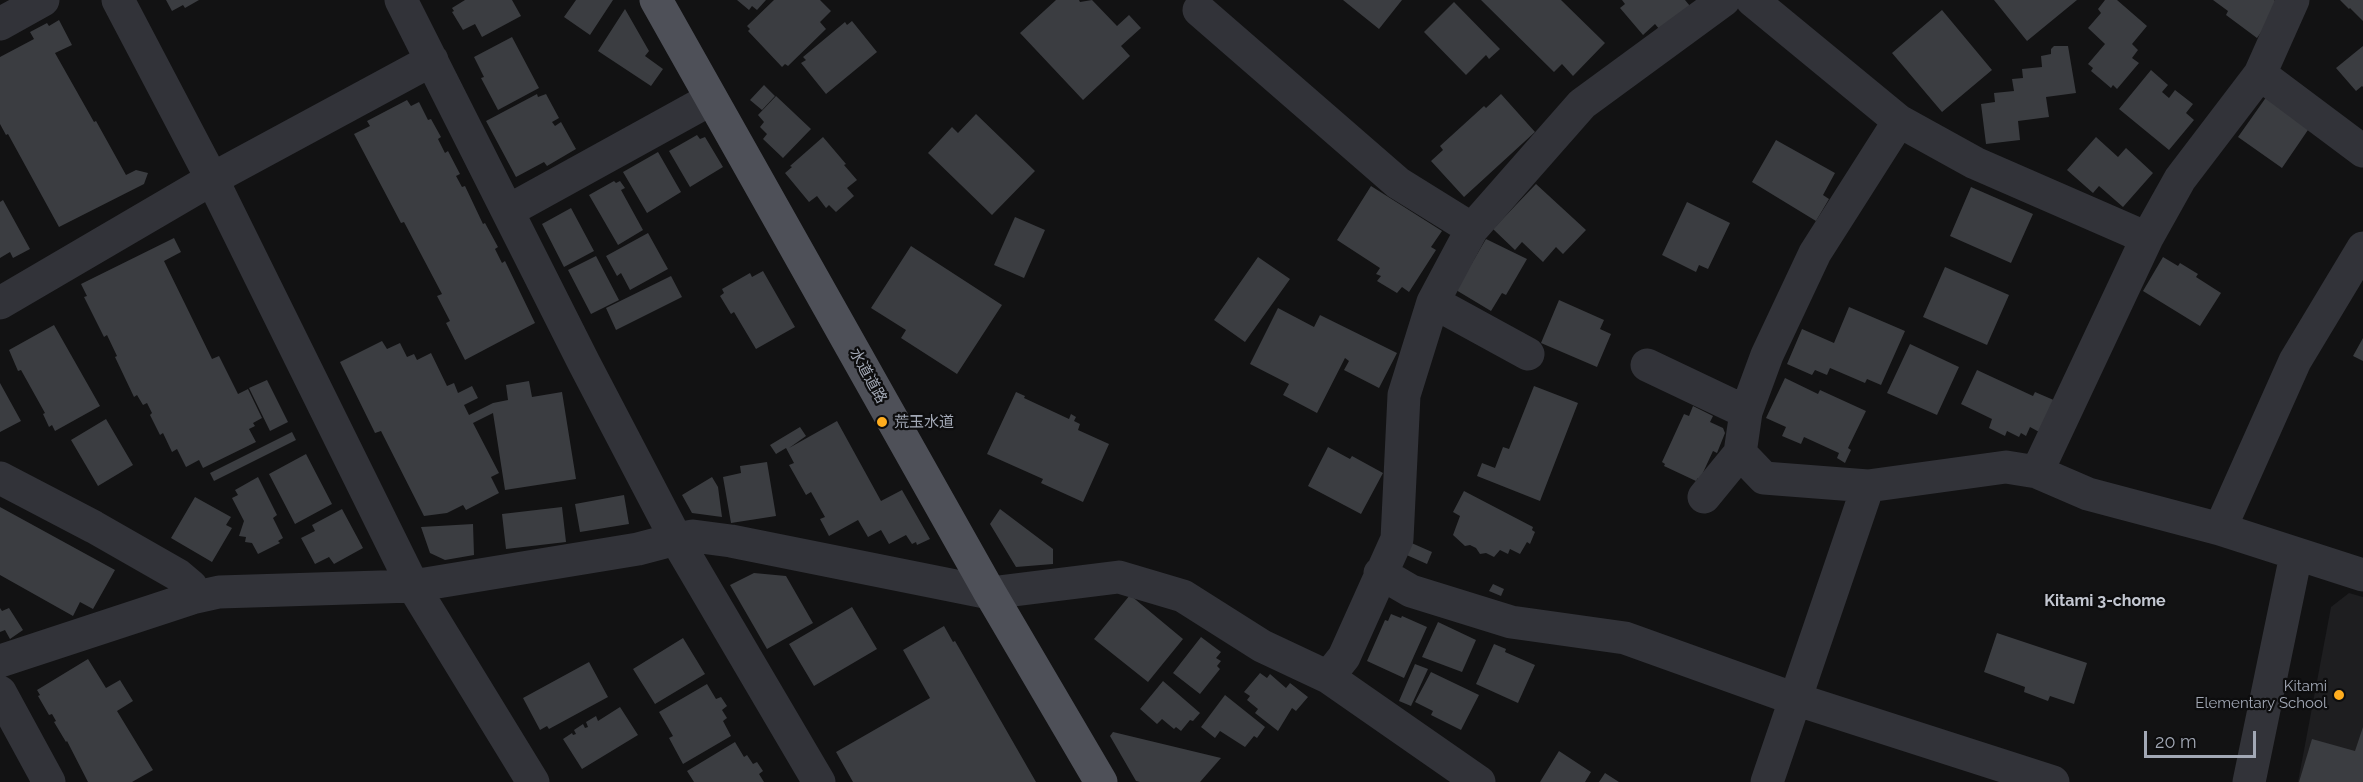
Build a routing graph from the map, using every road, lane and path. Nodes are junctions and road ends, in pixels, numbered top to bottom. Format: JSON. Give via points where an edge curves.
{"nodes":[{"id":1,"x":43,"y":0,"type":"edge"},
{"id":2,"x":118,"y":0,"type":"edge"},
{"id":3,"x":401,"y":0,"type":"edge"},
{"id":4,"x":656,"y":0,"type":"edge"},
{"id":5,"x":1724,"y":0,"type":"edge"},
{"id":6,"x":1752,"y":0,"type":"edge"},
{"id":7,"x":2293,"y":0,"type":"edge"},
{"id":8,"x":1201,"y":3,"type":"edge"},
{"id":9,"x":0,"y":24,"type":"edge"},
{"id":10,"x":432,"y":60,"type":"junction"},
{"id":11,"x":2260,"y":74,"type":"junction"},
{"id":12,"x":711,"y":99,"type":"junction"},
{"id":13,"x":1899,"y":121,"type":"junction"},
{"id":14,"x":2363,"y":151,"type":"edge"},
{"id":15,"x":212,"y":178,"type":"junction"},
{"id":16,"x":508,"y":210,"type":"junction"},
{"id":17,"x":1472,"y":229,"type":"junction"},
{"id":18,"x":2147,"y":238,"type":"junction"},
{"id":19,"x":2363,"y":248,"type":"edge"},
{"id":20,"x":1433,"y":302,"type":"junction"},
{"id":21,"x":0,"y":303,"type":"edge"},
{"id":22,"x":1528,"y":354,"type":"dead end"},
{"id":23,"x":1647,"y":365,"type":"dead end"},
{"id":24,"x":1746,"y":412,"type":"junction"},
{"id":25,"x":1740,"y":453,"type":"junction"},
{"id":26,"x":2037,"y":472,"type":"junction"},
{"id":27,"x":0,"y":478,"type":"edge"},
{"id":28,"x":1868,"y":486,"type":"junction"},
{"id":29,"x":1704,"y":497,"type":"dead end"},
{"id":30,"x":2220,"y":530,"type":"junction"},
{"id":31,"x":676,"y":539,"type":"junction"},
{"id":32,"x":2296,"y":555,"type":"junction"},
{"id":33,"x":1380,"y":573,"type":"junction"},
{"id":34,"x":2363,"y":575,"type":"edge"},
{"id":35,"x":412,"y":586,"type":"junction"},
{"id":36,"x":990,"y":593,"type":"junction"},
{"id":37,"x":192,"y":598,"type":"junction"},
{"id":38,"x":0,"y":661,"type":"edge"},
{"id":39,"x":1328,"y":677,"type":"junction"},
{"id":40,"x":0,"y":692,"type":"edge"},
{"id":41,"x":1794,"y":699,"type":"junction"},
{"id":42,"x":49,"y":782,"type":"edge"},
{"id":43,"x":533,"y":782,"type":"edge"},
{"id":44,"x":819,"y":782,"type":"edge"},
{"id":45,"x":1101,"y":782,"type":"edge"},
{"id":46,"x":1479,"y":782,"type":"edge"},
{"id":47,"x":1767,"y":782,"type":"edge"},
{"id":48,"x":2053,"y":782,"type":"edge"},
{"id":49,"x":2249,"y":782,"type":"edge"}],
"edges":[{"from":1,"to":9,"type":"street"},
{"from":2,"to":15,"type":"street"},
{"from":3,"to":10,"type":"street"},
{"from":4,"to":12,"type":"main road","name":"水道道路"},
{"from":5,"to":17,"type":"street","via":[[1582,104]]},
{"from":6,"to":13,"type":"street"},
{"from":7,"to":11,"type":"street"},
{"from":8,"to":17,"type":"street","via":[[1398,183]]},
{"from":10,"to":15,"type":"street"},
{"from":10,"to":16,"type":"street"},
{"from":11,"to":14,"type":"street"},
{"from":11,"to":18,"type":"street","via":[[2180,179]]},
{"from":12,"to":16,"type":"street"},
{"from":12,"to":36,"type":"main road","name":"水道道路"},
{"from":13,"to":18,"type":"street","via":[[1975,163]]},
{"from":13,"to":24,"type":"street","via":[[1815,253],[1767,355]]},
{"from":15,"to":21,"type":"street"},
{"from":15,"to":35,"type":"street"},
{"from":16,"to":31,"type":"street"},
{"from":17,"to":20,"type":"street"},
{"from":18,"to":26,"type":"street"},
{"from":19,"to":30,"type":"street","via":[[2295,361]]},
{"from":20,"to":22,"type":"street"},
{"from":20,"to":33,"type":"street","via":[[1404,395],[1397,539]]},
{"from":23,"to":24,"type":"street"},
{"from":24,"to":25,"type":"street"},
{"from":25,"to":28,"type":"street","via":[[1764,478]]},
{"from":25,"to":29,"type":"street"},
{"from":26,"to":28,"type":"street","via":[[2006,466]]},
{"from":26,"to":30,"type":"street","via":[[2088,494]]},
{"from":27,"to":37,"type":"street","via":[[178,575],[191,586]]},
{"from":28,"to":41,"type":"street"},
{"from":30,"to":32,"type":"street"},
{"from":31,"to":35,"type":"street","via":[[638,549]]},
{"from":31,"to":36,"type":"street","via":[[693,536],[731,541]]},
{"from":31,"to":44,"type":"street"},
{"from":32,"to":34,"type":"street"},
{"from":32,"to":49,"type":"street"},
{"from":33,"to":39,"type":"street","via":[[1344,657]]},
{"from":33,"to":41,"type":"street","via":[[1411,591],[1511,622],[1624,638]]},
{"from":35,"to":37,"type":"street","via":[[219,592]]},
{"from":35,"to":43,"type":"street"},
{"from":36,"to":39,"type":"street","via":[[1119,577],[1183,596],[1262,646]]},
{"from":36,"to":45,"type":"main road","name":"水道道路"},
{"from":37,"to":38,"type":"street"},
{"from":39,"to":46,"type":"street"},
{"from":40,"to":42,"type":"street"},
{"from":41,"to":47,"type":"street"},
{"from":41,"to":48,"type":"street"}]}
